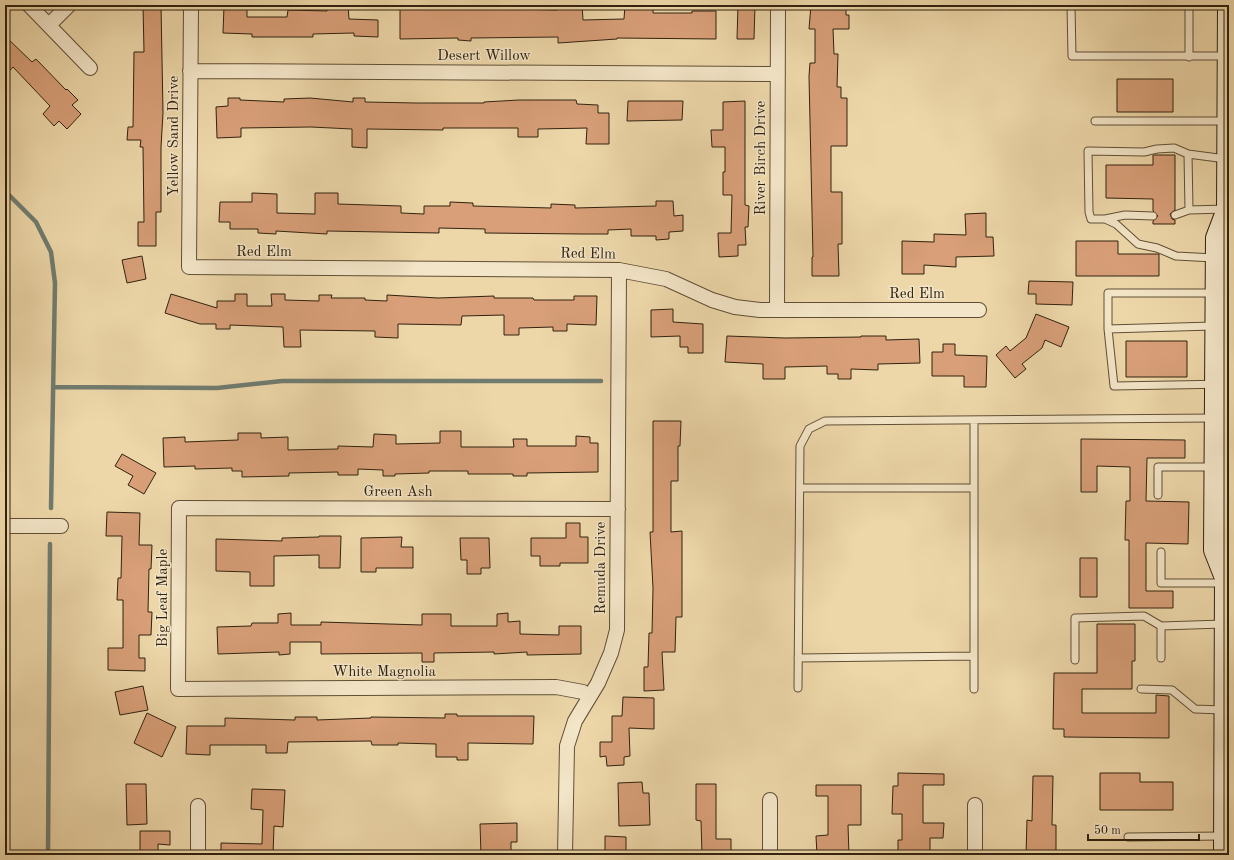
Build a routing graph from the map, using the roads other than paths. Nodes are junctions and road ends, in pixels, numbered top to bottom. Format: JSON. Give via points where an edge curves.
{"nodes":[{"id":1,"x":29,"y":5,"type":"edge"},
{"id":2,"x":68,"y":5,"type":"edge"},
{"id":3,"x":190,"y":5,"type":"edge"},
{"id":4,"x":778,"y":5,"type":"edge"},
{"id":5,"x":1071,"y":5,"type":"edge"},
{"id":6,"x":1189,"y":5,"type":"edge"},
{"id":7,"x":1228,"y":5,"type":"edge"},
{"id":8,"x":49,"y":25,"type":"junction"},
{"id":9,"x":1228,"y":56,"type":"edge"},
{"id":10,"x":1189,"y":57,"type":"junction"},
{"id":11,"x":90,"y":68,"type":"dead end"},
{"id":12,"x":190,"y":71,"type":"junction"},
{"id":13,"x":778,"y":74,"type":"junction"},
{"id":14,"x":1095,"y":121,"type":"dead end"},
{"id":15,"x":1228,"y":121,"type":"junction"},
{"id":16,"x":1188,"y":154,"type":"junction"},
{"id":17,"x":1228,"y":159,"type":"junction"},
{"id":18,"x":1189,"y":210,"type":"junction"},
{"id":19,"x":1228,"y":210,"type":"edge"},
{"id":20,"x":1175,"y":215,"type":"dead end"},
{"id":21,"x":1153,"y":216,"type":"dead end"},
{"id":22,"x":1104,"y":219,"type":"junction"},
{"id":23,"x":1216,"y":258,"type":"junction"},
{"id":24,"x":190,"y":267,"type":"joint"},
{"id":25,"x":619,"y":270,"type":"junction"},
{"id":26,"x":1216,"y":293,"type":"junction"},
{"id":27,"x":777,"y":310,"type":"junction"},
{"id":28,"x":979,"y":310,"type":"dead end"},
{"id":29,"x":1216,"y":326,"type":"junction"},
{"id":30,"x":1108,"y":329,"type":"junction"},
{"id":31,"x":1222,"y":383,"type":"edge"},
{"id":32,"x":1215,"y":418,"type":"junction"},
{"id":33,"x":974,"y":420,"type":"junction"},
{"id":34,"x":1214,"y":467,"type":"junction"},
{"id":35,"x":800,"y":488,"type":"junction"},
{"id":36,"x":974,"y":488,"type":"junction"},
{"id":37,"x":1158,"y":495,"type":"dead end"},
{"id":38,"x":179,"y":508,"type":"joint"},
{"id":39,"x":618,"y":508,"type":"junction"},
{"id":40,"x":5,"y":526,"type":"edge"},
{"id":41,"x":61,"y":526,"type":"dead end"},
{"id":42,"x":1161,"y":552,"type":"dead end"},
{"id":43,"x":1227,"y":577,"type":"edge"},
{"id":44,"x":1226,"y":618,"type":"edge"},
{"id":45,"x":1161,"y":626,"type":"junction"},
{"id":46,"x":974,"y":656,"type":"junction"},
{"id":47,"x":798,"y":658,"type":"junction"},
{"id":48,"x":1161,"y":658,"type":"dead end"},
{"id":49,"x":1075,"y":660,"type":"dead end"},
{"id":50,"x":178,"y":688,"type":"joint"},
{"id":51,"x":798,"y":688,"type":"dead end"},
{"id":52,"x":974,"y":689,"type":"dead end"},
{"id":53,"x":1141,"y":689,"type":"dead end"},
{"id":54,"x":589,"y":696,"type":"junction"},
{"id":55,"x":1226,"y":708,"type":"edge"},
{"id":56,"x":1227,"y":797,"type":"edge"},
{"id":57,"x":770,"y":800,"type":"dead end"},
{"id":58,"x":975,"y":805,"type":"dead end"},
{"id":59,"x":198,"y":806,"type":"dead end"},
{"id":60,"x":1224,"y":836,"type":"junction"},
{"id":61,"x":1128,"y":837,"type":"dead end"},
{"id":62,"x":198,"y":855,"type":"edge"},
{"id":63,"x":566,"y":855,"type":"edge"},
{"id":64,"x":770,"y":855,"type":"edge"},
{"id":65,"x":975,"y":855,"type":"edge"},
{"id":66,"x":1224,"y":855,"type":"edge"}],
"edges":[{"from":1,"to":8,"type":"street"},
{"from":2,"to":8,"type":"street"},
{"from":3,"to":12,"type":"street","name":"Yellow Sand Drive"},
{"from":4,"to":13,"type":"street","name":"River Birch Drive"},
{"from":5,"to":10,"type":"lane","via":[[1072,56]]},
{"from":6,"to":10,"type":"lane"},
{"from":7,"to":9,"type":"main road"},
{"from":8,"to":11,"type":"street"},
{"from":9,"to":10,"type":"lane"},
{"from":9,"to":15,"type":"main road"},
{"from":12,"to":13,"type":"street","name":"Desert Willow"},
{"from":12,"to":24,"type":"street","name":"Yellow Sand Drive"},
{"from":13,"to":27,"type":"street","name":"River Birch Drive"},
{"from":14,"to":15,"type":"lane"},
{"from":15,"to":17,"type":"main road"},
{"from":16,"to":17,"type":"lane"},
{"from":16,"to":18,"type":"lane"},
{"from":16,"to":22,"type":"lane","via":[[1174,148],[1144,152],[1088,151],[1089,212],[1091,219]]},
{"from":17,"to":19,"type":"main road"},
{"from":18,"to":19,"type":"lane"},
{"from":18,"to":20,"type":"lane"},
{"from":19,"to":23,"type":"main road","via":[[1216,238]]},
{"from":21,"to":22,"type":"lane","via":[[1125,215]]},
{"from":22,"to":23,"type":"lane","via":[[1116,224],[1138,244],[1176,256]]},
{"from":23,"to":26,"type":"main road"},
{"from":24,"to":25,"type":"street","name":"Red Elm"},
{"from":25,"to":27,"type":"street","name":"Red Elm","via":[[666,279],[712,300],[735,307]]},
{"from":25,"to":39,"type":"street","name":"Remuda Drive"},
{"from":26,"to":29,"type":"main road"},
{"from":26,"to":30,"type":"lane","via":[[1108,293]]},
{"from":27,"to":28,"type":"street","name":"Red Elm"},
{"from":29,"to":30,"type":"lane"},
{"from":29,"to":31,"type":"main road"},
{"from":30,"to":31,"type":"lane","via":[[1114,386]]},
{"from":31,"to":32,"type":"main road"},
{"from":32,"to":33,"type":"lane"},
{"from":32,"to":34,"type":"main road"},
{"from":33,"to":35,"type":"lane","via":[[825,421],[809,429],[800,446]]},
{"from":33,"to":36,"type":"lane"},
{"from":34,"to":37,"type":"lane","via":[[1158,467]]},
{"from":34,"to":43,"type":"main road","via":[[1214,550]]},
{"from":35,"to":36,"type":"lane"},
{"from":35,"to":47,"type":"lane"},
{"from":36,"to":46,"type":"lane"},
{"from":38,"to":39,"type":"street","name":"Green Ash"},
{"from":38,"to":50,"type":"street","name":"Big Leaf Maple"},
{"from":39,"to":54,"type":"street","name":"Remuda Drive","via":[[617,630],[611,653]]},
{"from":40,"to":41,"type":"street"},
{"from":42,"to":43,"type":"lane","via":[[1161,583]]},
{"from":43,"to":44,"type":"main road"},
{"from":44,"to":45,"type":"lane"},
{"from":44,"to":55,"type":"main road"},
{"from":45,"to":48,"type":"lane"},
{"from":45,"to":49,"type":"lane","via":[[1144,616],[1075,618]]},
{"from":46,"to":47,"type":"lane"},
{"from":46,"to":52,"type":"lane"},
{"from":47,"to":51,"type":"lane"},
{"from":50,"to":54,"type":"street","name":"White Magnolia","via":[[556,688],[583,692]]},
{"from":53,"to":55,"type":"lane","via":[[1172,690],[1195,708]]},
{"from":54,"to":63,"type":"street","name":"Remuda Drive","via":[[575,721],[567,746]]},
{"from":55,"to":56,"type":"main road"},
{"from":56,"to":60,"type":"main road"},
{"from":57,"to":64,"type":"street"},
{"from":58,"to":65,"type":"street"},
{"from":59,"to":62,"type":"street"},
{"from":60,"to":61,"type":"lane"},
{"from":60,"to":66,"type":"main road"}]}
